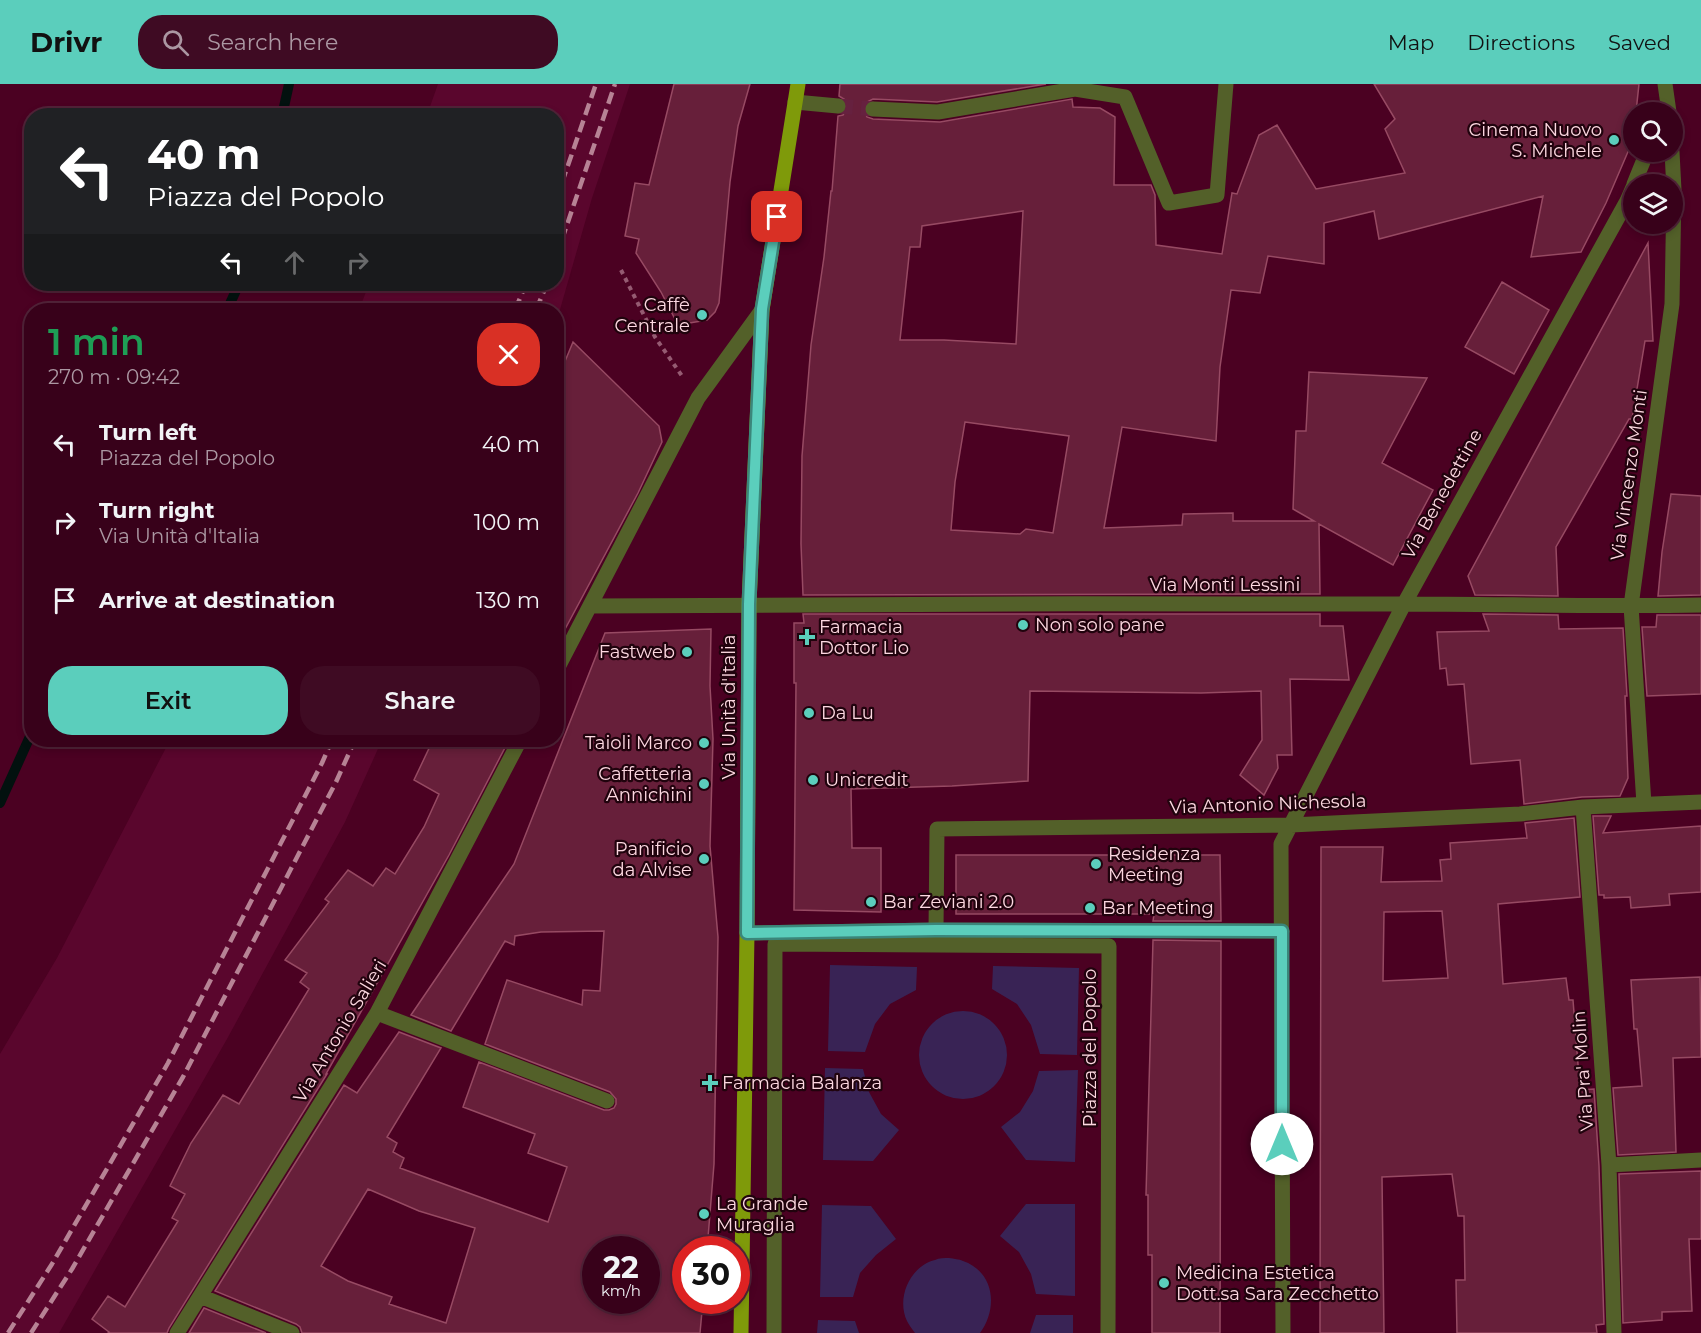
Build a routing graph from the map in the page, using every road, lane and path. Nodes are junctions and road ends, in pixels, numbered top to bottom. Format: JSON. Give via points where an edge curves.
{"nodes":[{"id":1,"x":798,"y":84,"type":"edge"},
{"id":2,"x":1226,"y":84,"type":"edge"},
{"id":3,"x":1665,"y":84,"type":"edge"},
{"id":4,"x":795,"y":102,"type":"junction"},
{"id":5,"x":1666,"y":102,"type":"edge"},
{"id":6,"x":838,"y":106,"type":"tunnel mouth"},
{"id":7,"x":873,"y":109,"type":"tunnel mouth"},
{"id":8,"x":1673,"y":162,"type":"edge"},
{"id":9,"x":1623,"y":208,"type":"edge"},
{"id":10,"x":621,"y":270,"type":"dead end"},
{"id":11,"x":762,"y":309,"type":"junction"},
{"id":12,"x":698,"y":398,"type":"junction"},
{"id":13,"x":749,"y":604,"type":"junction"},
{"id":14,"x":1404,"y":604,"type":"junction"},
{"id":15,"x":1701,"y":605,"type":"edge"},
{"id":16,"x":590,"y":606,"type":"junction"},
{"id":17,"x":1631,"y":606,"type":"junction"},
{"id":18,"x":564,"y":655,"type":"edge"},
{"id":19,"x":516,"y":747,"type":"edge"},
{"id":20,"x":1701,"y":802,"type":"edge"},
{"id":21,"x":1644,"y":804,"type":"junction"},
{"id":22,"x":1584,"y":807,"type":"junction"},
{"id":23,"x":1290,"y":825,"type":"junction"},
{"id":24,"x":936,"y":930,"type":"junction"},
{"id":25,"x":1282,"y":931,"type":"junction"},
{"id":26,"x":747,"y":933,"type":"junction"},
{"id":27,"x":377,"y":1013,"type":"junction"},
{"id":28,"x":607,"y":1101,"type":"dead end"},
{"id":29,"x":1701,"y":1160,"type":"edge"},
{"id":30,"x":1609,"y":1165,"type":"junction"},
{"id":31,"x":200,"y":1296,"type":"junction"},
{"id":32,"x":177,"y":1333,"type":"edge"},
{"id":33,"x":291,"y":1333,"type":"edge"},
{"id":34,"x":741,"y":1333,"type":"edge"},
{"id":35,"x":774,"y":1333,"type":"edge"},
{"id":36,"x":1108,"y":1333,"type":"edge"},
{"id":37,"x":1283,"y":1333,"type":"edge"},
{"id":38,"x":1614,"y":1333,"type":"edge"}],
"edges":[{"from":1,"to":4,"type":"main road","name":"Via Unità d'Italia"},
{"from":2,"to":7,"type":"street","via":[[1217,195],[1169,203],[1125,98],[1075,89],[938,112]]},
{"from":3,"to":5,"type":"street"},
{"from":4,"to":6,"type":"street"},
{"from":4,"to":11,"type":"main road","name":"Via Unità d'Italia"},
{"from":8,"to":17,"type":"street","name":"Via Vincenzo Monti","via":[[1672,304]]},
{"from":9,"to":14,"type":"street","name":"Via Benedettine"},
{"from":10,"to":12,"type":"path","via":[[654,337]]},
{"from":11,"to":12,"type":"street"},
{"from":11,"to":13,"type":"main road","name":"Via Unità d'Italia"},
{"from":12,"to":16,"type":"street"},
{"from":13,"to":14,"type":"street","name":"Via Monti Lessini"},
{"from":13,"to":16,"type":"street","name":"Via Monti Lessini"},
{"from":13,"to":26,"type":"main road","name":"Via Unità d'Italia"},
{"from":14,"to":17,"type":"street","name":"Via Monti Lessini"},
{"from":14,"to":23,"type":"street","name":"Via Benedettine"},
{"from":15,"to":17,"type":"street","name":"Via Monti Lessini"},
{"from":16,"to":18,"type":"street"},
{"from":17,"to":21,"type":"street","name":"Via Vincenzo Monti"},
{"from":19,"to":27,"type":"street","name":"Via Antonio Salieri"},
{"from":20,"to":21,"type":"street","name":"Via Antonio Nichesola"},
{"from":21,"to":22,"type":"street","name":"Via Antonio Nichesola"},
{"from":22,"to":23,"type":"street","name":"Via Antonio Nichesola"},
{"from":22,"to":30,"type":"street","name":"Via Pra' Molin"},
{"from":23,"to":24,"type":"street","name":"Via Antonio Nichesola","via":[[937,829]]},
{"from":23,"to":25,"type":"street","name":"Via Benedettine","via":[[1281,844]]},
{"from":24,"to":25,"type":"street"},
{"from":24,"to":26,"type":"street"},
{"from":25,"to":37,"type":"street","name":"Via Benedettine"},
{"from":26,"to":34,"type":"main road","name":"Via Unità d'Italia"},
{"from":27,"to":28,"type":"street"},
{"from":27,"to":31,"type":"street","name":"Via Antonio Salieri"},
{"from":29,"to":30,"type":"street"},
{"from":30,"to":38,"type":"street","name":"Via Pra' Molin"},
{"from":31,"to":32,"type":"street","name":"Via Antonio Salieri"},
{"from":31,"to":33,"type":"street"},
{"from":35,"to":36,"type":"street","name":"Piazza del Popolo","via":[[775,944],[1109,946]]}]}
